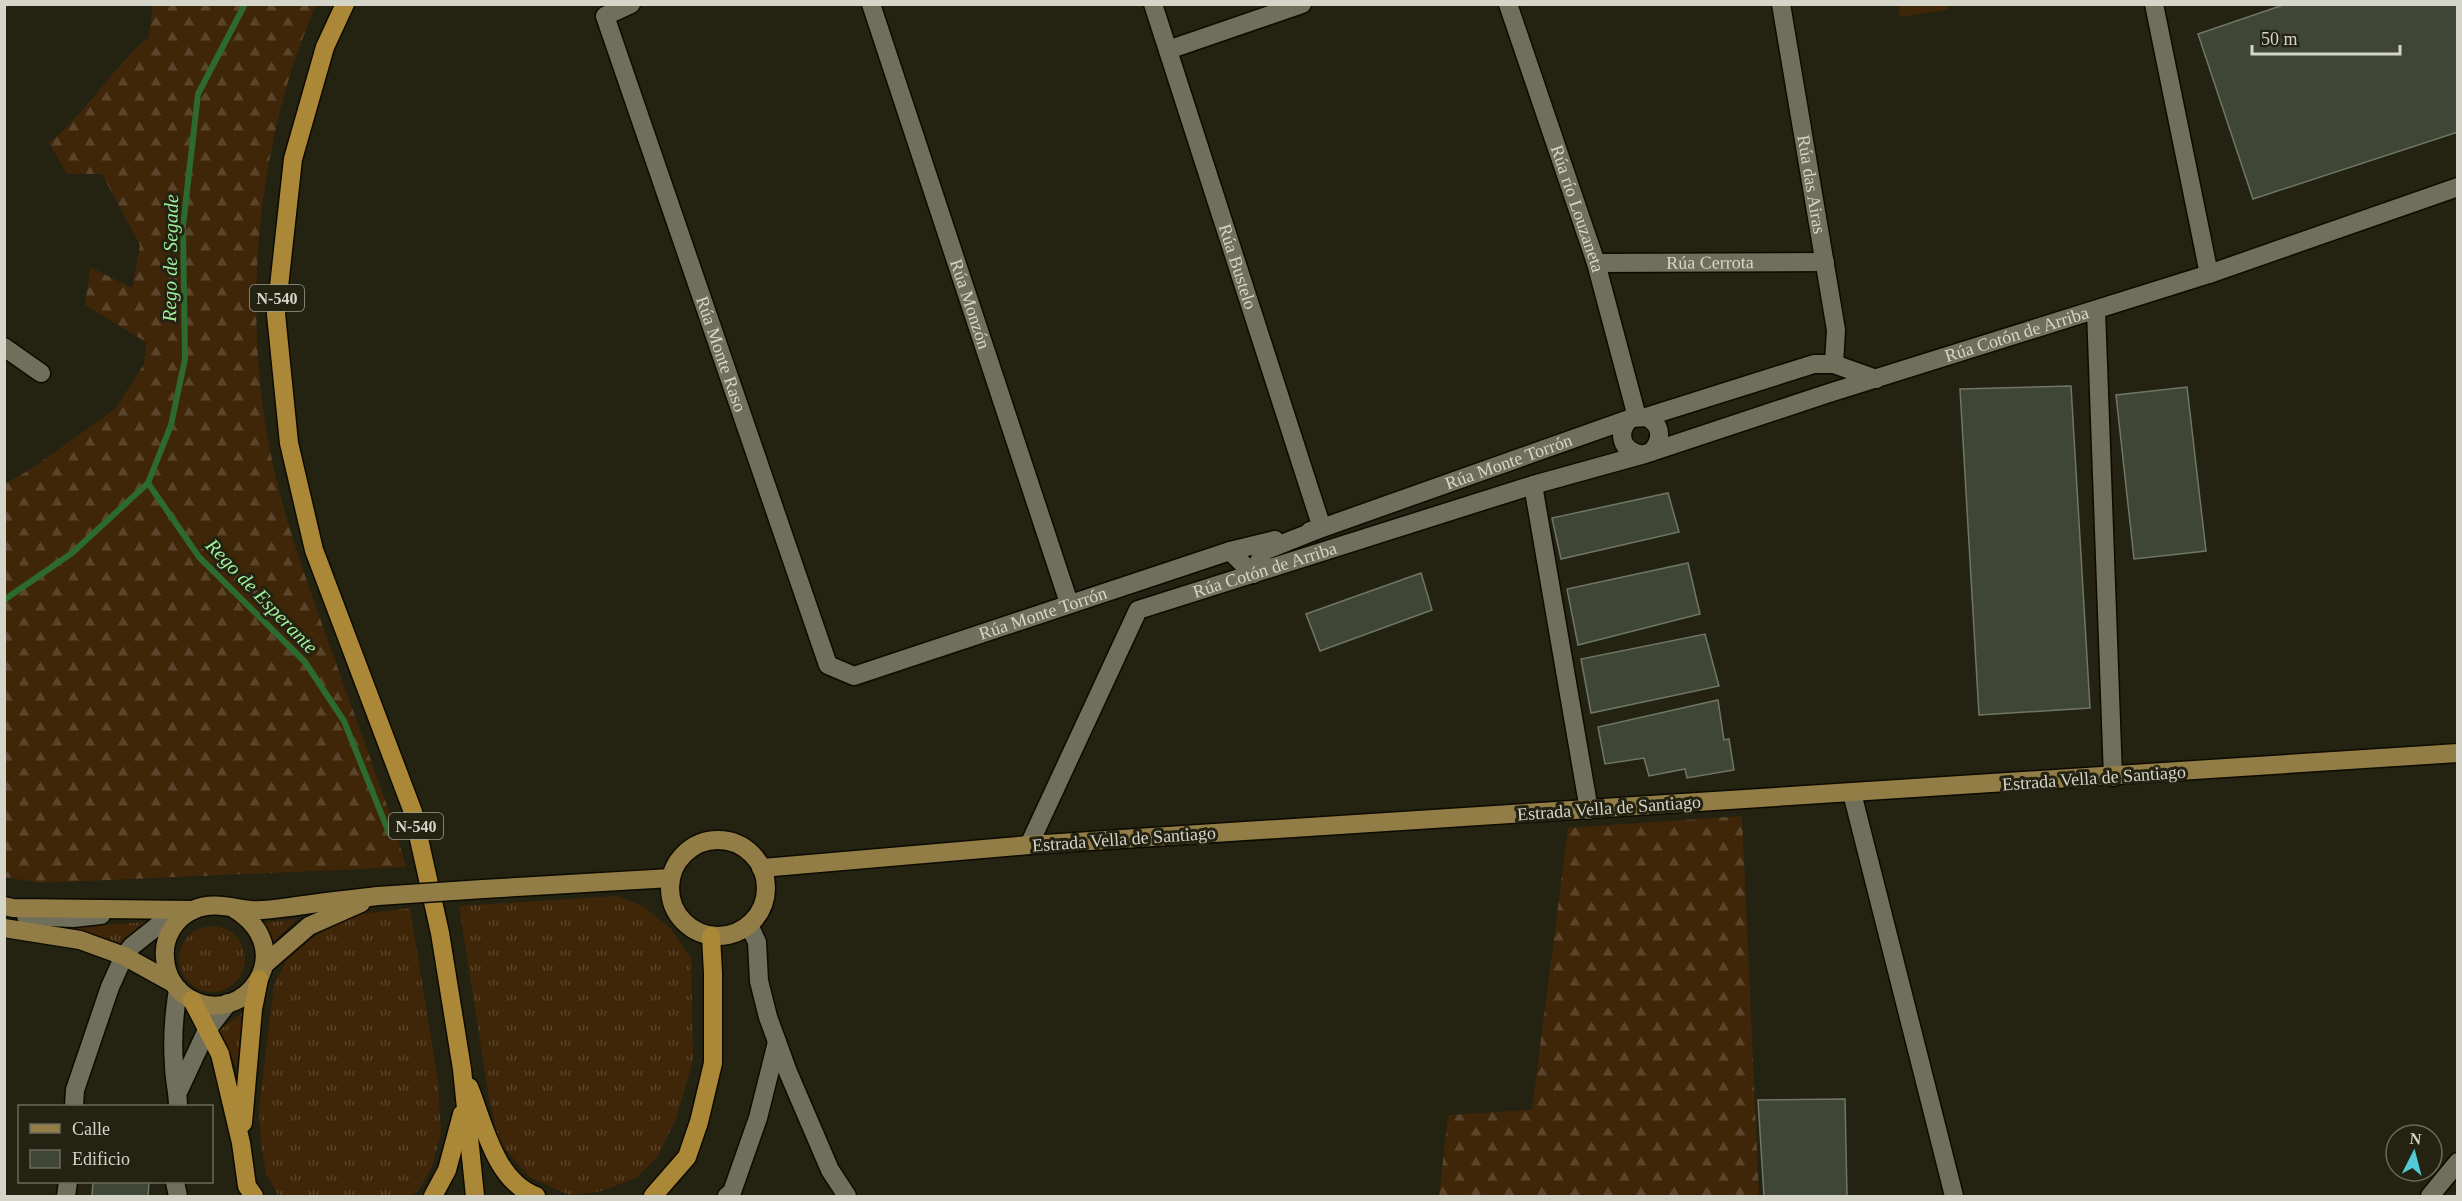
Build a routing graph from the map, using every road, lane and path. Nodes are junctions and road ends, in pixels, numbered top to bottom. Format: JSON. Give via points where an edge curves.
{"nodes":[{"id":1,"x":345,"y":4,"type":"edge"},
{"id":2,"x":631,"y":4,"type":"edge"},
{"id":3,"x":871,"y":4,"type":"edge"},
{"id":4,"x":1153,"y":4,"type":"edge"},
{"id":5,"x":1302,"y":4,"type":"edge"},
{"id":6,"x":1508,"y":4,"type":"edge"},
{"id":7,"x":1781,"y":4,"type":"edge"},
{"id":8,"x":2154,"y":4,"type":"edge"},
{"id":9,"x":1168,"y":50,"type":"junction"},
{"id":10,"x":2457,"y":187,"type":"edge"},
{"id":11,"x":1825,"y":262,"type":"junction"},
{"id":12,"x":1596,"y":263,"type":"junction"},
{"id":13,"x":2209,"y":274,"type":"junction"},
{"id":14,"x":2096,"y":310,"type":"junction"},
{"id":15,"x":4,"y":347,"type":"edge"},
{"id":16,"x":1814,"y":364,"type":"junction"},
{"id":17,"x":1840,"y":366,"type":"junction"},
{"id":18,"x":41,"y":373,"type":"dead end"},
{"id":19,"x":1876,"y":379,"type":"junction"},
{"id":20,"x":1826,"y":394,"type":"junction"},
{"id":21,"x":1637,"y":418,"type":"junction"},
{"id":22,"x":1645,"y":453,"type":"junction"},
{"id":23,"x":1533,"y":485,"type":"junction"},
{"id":24,"x":1322,"y":528,"type":"junction"},
{"id":25,"x":1230,"y":551,"type":"junction"},
{"id":26,"x":1253,"y":574,"type":"junction"},
{"id":27,"x":1070,"y":603,"type":"junction"},
{"id":28,"x":854,"y":675,"type":"joint"},
{"id":29,"x":2457,"y":753,"type":"edge"},
{"id":30,"x":2113,"y":777,"type":"junction"},
{"id":31,"x":1852,"y":793,"type":"junction"},
{"id":32,"x":1589,"y":810,"type":"junction"},
{"id":33,"x":1029,"y":845,"type":"junction"},
{"id":34,"x":761,"y":867,"type":"junction"},
{"id":35,"x":671,"y":878,"type":"junction"},
{"id":36,"x":378,"y":896,"type":"junction"},
{"id":37,"x":4,"y":906,"type":"edge"},
{"id":38,"x":233,"y":908,"type":"junction"},
{"id":39,"x":132,"y":911,"type":"junction"},
{"id":40,"x":187,"y":914,"type":"junction"},
{"id":41,"x":4,"y":915,"type":"edge"},
{"id":42,"x":749,"y":925,"type":"junction"},
{"id":43,"x":4,"y":928,"type":"edge"},
{"id":44,"x":711,"y":936,"type":"junction"},
{"id":45,"x":124,"y":956,"type":"junction"},
{"id":46,"x":147,"y":969,"type":"junction"},
{"id":47,"x":262,"y":972,"type":"junction"},
{"id":48,"x":110,"y":987,"type":"junction"},
{"id":49,"x":181,"y":991,"type":"junction"},
{"id":50,"x":228,"y":1003,"type":"junction"},
{"id":51,"x":207,"y":1030,"type":"junction"},
{"id":52,"x":777,"y":1042,"type":"junction"},
{"id":53,"x":462,"y":1069,"type":"junction"},
{"id":54,"x":178,"y":1098,"type":"edge"},
{"id":55,"x":465,"y":1103,"type":"junction"},
{"id":56,"x":74,"y":1105,"type":"edge"},
{"id":57,"x":241,"y":1143,"type":"junction"},
{"id":58,"x":2457,"y":1162,"type":"edge"},
{"id":59,"x":254,"y":1197,"type":"edge"},
{"id":60,"x":433,"y":1197,"type":"edge"},
{"id":61,"x":475,"y":1197,"type":"edge"},
{"id":62,"x":536,"y":1197,"type":"edge"},
{"id":63,"x":653,"y":1197,"type":"edge"},
{"id":64,"x":727,"y":1197,"type":"edge"},
{"id":65,"x":847,"y":1197,"type":"edge"},
{"id":66,"x":1954,"y":1197,"type":"edge"},
{"id":67,"x":2430,"y":1197,"type":"edge"}],
"edges":[{"from":1,"to":53,"type":"highway","number":"N-540","via":[[325,48],[292,159],[276,314],[289,443],[314,550],[413,812],[440,933]]},
{"from":2,"to":28,"type":"street","name":"Rúa Monte Raso","via":[[605,16],[828,665]]},
{"from":3,"to":27,"type":"street","name":"Rúa Monzón"},
{"from":4,"to":9,"type":"street","name":"Rúa Bustelo"},
{"from":5,"to":9,"type":"street"},
{"from":6,"to":12,"type":"street","name":"Rúa río Louzaneta"},
{"from":7,"to":11,"type":"street","name":"Rúa das Airas"},
{"from":8,"to":13,"type":"street"},
{"from":9,"to":24,"type":"street","name":"Rúa Bustelo"},
{"from":10,"to":13,"type":"street","name":"Rúa Cotón de Arriba"},
{"from":11,"to":12,"type":"street","name":"Rúa Cerrota"},
{"from":11,"to":17,"type":"street","name":"Rúa das Airas"},
{"from":12,"to":21,"type":"street","name":"Rúa río Louzaneta"},
{"from":13,"to":14,"type":"street","name":"Rúa Cotón de Arriba"},
{"from":14,"to":19,"type":"street","name":"Rúa Cotón de Arriba"},
{"from":14,"to":30,"type":"street"},
{"from":15,"to":18,"type":"street"},
{"from":16,"to":17,"type":"street","name":"Rúa Monte Torrón"},
{"from":16,"to":20,"type":"street","via":[[1828,375]]},
{"from":16,"to":21,"type":"street","name":"Rúa Monte Torrón"},
{"from":17,"to":19,"type":"street","name":"Rúa Monte Torrón"},
{"from":17,"to":20,"type":"street"},
{"from":19,"to":20,"type":"street","name":"Rúa Cotón de Arriba"},
{"from":20,"to":22,"type":"street","name":"Rúa Cotón de Arriba"},
{"from":21,"to":22,"type":"street","via":[[1622,432],[1624,444],[1627,449]]},
{"from":21,"to":22,"type":"street","via":[[1652,420],[1659,430],[1659,442]]},
{"from":21,"to":24,"type":"street","name":"Rúa Monte Torrón"},
{"from":22,"to":23,"type":"street","name":"Rúa Cotón de Arriba"},
{"from":23,"to":26,"type":"street","name":"Rúa Cotón de Arriba"},
{"from":23,"to":32,"type":"street"},
{"from":24,"to":25,"type":"street","name":"Rúa Monte Torrón"},
{"from":24,"to":26,"type":"street","name":"Rúa Monte Torrón","via":[[1264,551]]},
{"from":25,"to":26,"type":"street"},
{"from":25,"to":27,"type":"street","name":"Rúa Monte Torrón"},
{"from":26,"to":33,"type":"street","name":"Rúa Cotón de Arriba","via":[[1138,610]]},
{"from":27,"to":28,"type":"street","name":"Rúa Monte Torrón"},
{"from":29,"to":30,"type":"main road","name":"Estrada Vella de Santiago"},
{"from":30,"to":31,"type":"main road","name":"Estrada Vella de Santiago"},
{"from":31,"to":32,"type":"main road","name":"Estrada Vella de Santiago"},
{"from":31,"to":66,"type":"street"},
{"from":32,"to":33,"type":"main road","name":"Estrada Vella de Santiago"},
{"from":33,"to":34,"type":"main road","name":"Estrada Vella de Santiago"},
{"from":34,"to":35,"type":"main road","via":[[746,849],[719,840],[706,841],[682,856]]},
{"from":34,"to":42,"type":"main road","via":[[765,899]]},
{"from":35,"to":36,"type":"main road","bridge":true},
{"from":35,"to":44,"type":"main road","via":[[670,897],[675,911],[684,923]]},
{"from":36,"to":38,"type":"main road","via":[[258,911]]},
{"from":36,"to":47,"type":"main road","via":[[309,926]]},
{"from":37,"to":39,"type":"main road"},
{"from":38,"to":40,"type":"main road","via":[[213,905]]},
{"from":38,"to":47,"type":"main road","via":[[248,917],[259,931],[265,947]]},
{"from":39,"to":40,"type":"main road"},
{"from":39,"to":41,"type":"street","via":[[73,918]]},
{"from":40,"to":45,"type":"street","via":[[161,923]]},
{"from":40,"to":49,"type":"main road","via":[[171,929],[164,956],[167,970]]},
{"from":42,"to":44,"type":"main road","via":[[731,934]]},
{"from":42,"to":52,"type":"street","via":[[757,942],[759,981]]},
{"from":43,"to":45,"type":"main road","via":[[80,940]]},
{"from":44,"to":63,"type":"highway","via":[[713,1063],[687,1157]]},
{"from":45,"to":46,"type":"main road"},
{"from":45,"to":48,"type":"street"},
{"from":46,"to":48,"type":"street"},
{"from":46,"to":49,"type":"main road"},
{"from":47,"to":50,"type":"main road","via":[[241,998]]},
{"from":47,"to":57,"type":"highway","via":[[253,1009]]},
{"from":48,"to":56,"type":"street","via":[[75,1090]]},
{"from":49,"to":50,"type":"main road","via":[[216,1005]]},
{"from":49,"to":51,"type":"highway"},
{"from":49,"to":54,"type":"street","via":[[174,1014]]},
{"from":50,"to":51,"type":"street"},
{"from":51,"to":54,"type":"street"},
{"from":51,"to":57,"type":"highway","via":[[220,1054]]},
{"from":52,"to":64,"type":"street","via":[[758,1118]]},
{"from":52,"to":65,"type":"street","via":[[830,1170]]},
{"from":53,"to":55,"type":"highway","number":"N-540"},
{"from":53,"to":62,"type":"highway","via":[[504,1171],[524,1192]]},
{"from":55,"to":60,"type":"highway","via":[[447,1170]]},
{"from":55,"to":61,"type":"highway","number":"N-540"},
{"from":57,"to":59,"type":"highway","via":[[247,1186]]},
{"from":58,"to":67,"type":"street"}]}
